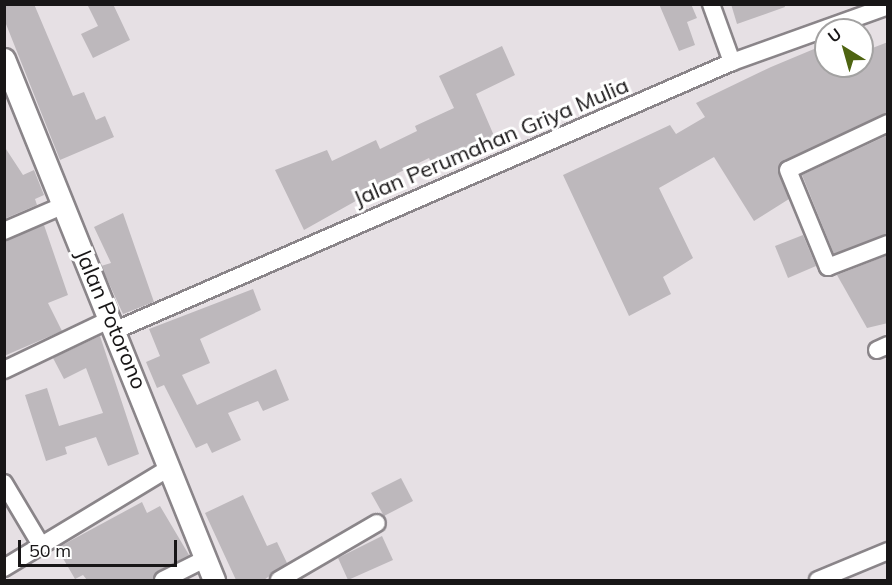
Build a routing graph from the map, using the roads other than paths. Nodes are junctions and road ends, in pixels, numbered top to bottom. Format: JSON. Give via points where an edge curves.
{"nodes":[{"id":1,"x":711,"y":4,"type":"edge"},
{"id":2,"x":888,"y":6,"type":"edge"},
{"id":3,"x":4,"y":59,"type":"edge"},
{"id":4,"x":732,"y":62,"type":"junction"},
{"id":5,"x":888,"y":123,"type":"edge"},
{"id":6,"x":62,"y":206,"type":"junction"},
{"id":7,"x":4,"y":231,"type":"edge"},
{"id":8,"x":888,"y":244,"type":"edge"},
{"id":9,"x":114,"y":325,"type":"junction"},
{"id":10,"x":4,"y":370,"type":"edge"},
{"id":11,"x":170,"y":468,"type":"junction"},
{"id":12,"x":4,"y":483,"type":"edge"},
{"id":13,"x":376,"y":523,"type":"dead end"},
{"id":14,"x":41,"y":544,"type":"junction"},
{"id":15,"x":888,"y":551,"type":"edge"},
{"id":16,"x":205,"y":558,"type":"junction"},
{"id":17,"x":4,"y":568,"type":"edge"},
{"id":18,"x":163,"y":580,"type":"edge"},
{"id":19,"x":214,"y":580,"type":"edge"},
{"id":20,"x":279,"y":580,"type":"edge"},
{"id":21,"x":818,"y":580,"type":"edge"}],
"edges":[{"from":1,"to":4,"type":"street"},
{"from":2,"to":4,"type":"street","name":"Jalan Perumahan Griya Mulia"},
{"from":3,"to":6,"type":"street","name":"Jalan Potorono"},
{"from":4,"to":9,"type":"street","name":"Jalan Perumahan Griya Mulia"},
{"from":5,"to":8,"type":"street","via":[[788,170],[828,267]]},
{"from":6,"to":7,"type":"street"},
{"from":6,"to":9,"type":"street","name":"Jalan Potorono"},
{"from":9,"to":10,"type":"street","name":"Jalan Perumahan Griya Mulia"},
{"from":9,"to":11,"type":"street","name":"Jalan Potorono"},
{"from":11,"to":14,"type":"street"},
{"from":11,"to":16,"type":"street","name":"Jalan Potorono"},
{"from":12,"to":14,"type":"street"},
{"from":13,"to":20,"type":"street"},
{"from":14,"to":17,"type":"street"},
{"from":15,"to":21,"type":"street"},
{"from":16,"to":18,"type":"street"},
{"from":16,"to":19,"type":"street","name":"Jalan Potorono"}]}
